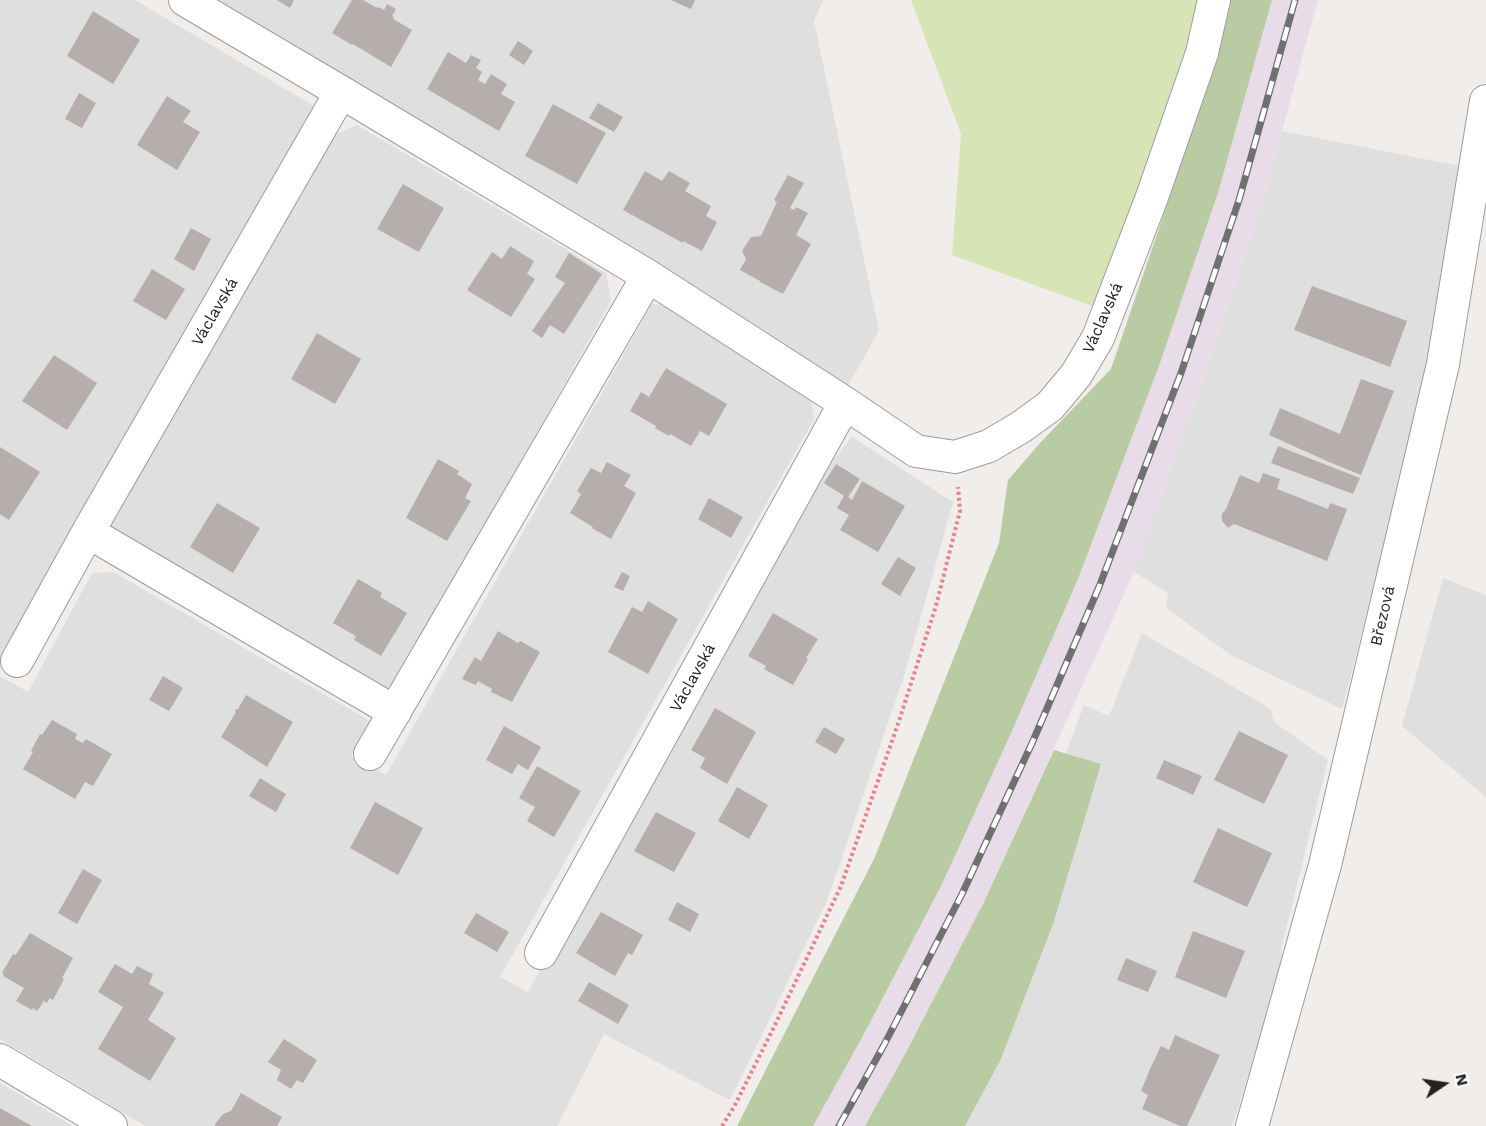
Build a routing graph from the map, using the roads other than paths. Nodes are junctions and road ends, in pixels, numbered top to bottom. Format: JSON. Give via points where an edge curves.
{"nodes":[{"id":1,"x":185,"y":0,"type":"edge"},
{"id":2,"x":1214,"y":0,"type":"edge"},
{"id":3,"x":341,"y":92,"type":"junction"},
{"id":4,"x":1486,"y":101,"type":"edge"},
{"id":5,"x":648,"y":276,"type":"junction"},
{"id":6,"x":845,"y":403,"type":"junction"},
{"id":7,"x":88,"y":532,"type":"junction"},
{"id":8,"x":17,"y":661,"type":"dead end"},
{"id":9,"x":394,"y":712,"type":"junction"},
{"id":10,"x":370,"y":754,"type":"dead end"},
{"id":11,"x":541,"y":954,"type":"dead end"},
{"id":12,"x":0,"y":1060,"type":"edge"},
{"id":13,"x":111,"y":1126,"type":"edge"},
{"id":14,"x":1252,"y":1126,"type":"edge"}],
"edges":[{"from":1,"to":3,"type":"street","name":"Václavská"},
{"from":2,"to":6,"type":"street","name":"Václavská","via":[[1202,53],[1098,338],[1076,375],[1050,406],[989,446],[955,457],[916,451]]},
{"from":3,"to":5,"type":"street","name":"Václavská"},
{"from":3,"to":7,"type":"street","name":"Václavská"},
{"from":4,"to":14,"type":"street","name":"Březová","via":[[1443,364],[1325,865]]},
{"from":5,"to":6,"type":"street","name":"Václavská"},
{"from":5,"to":9,"type":"street"},
{"from":6,"to":11,"type":"street","name":"Václavská"},
{"from":7,"to":8,"type":"street","name":"Václavská"},
{"from":7,"to":9,"type":"street"},
{"from":9,"to":10,"type":"street"},
{"from":12,"to":13,"type":"street"}]}
